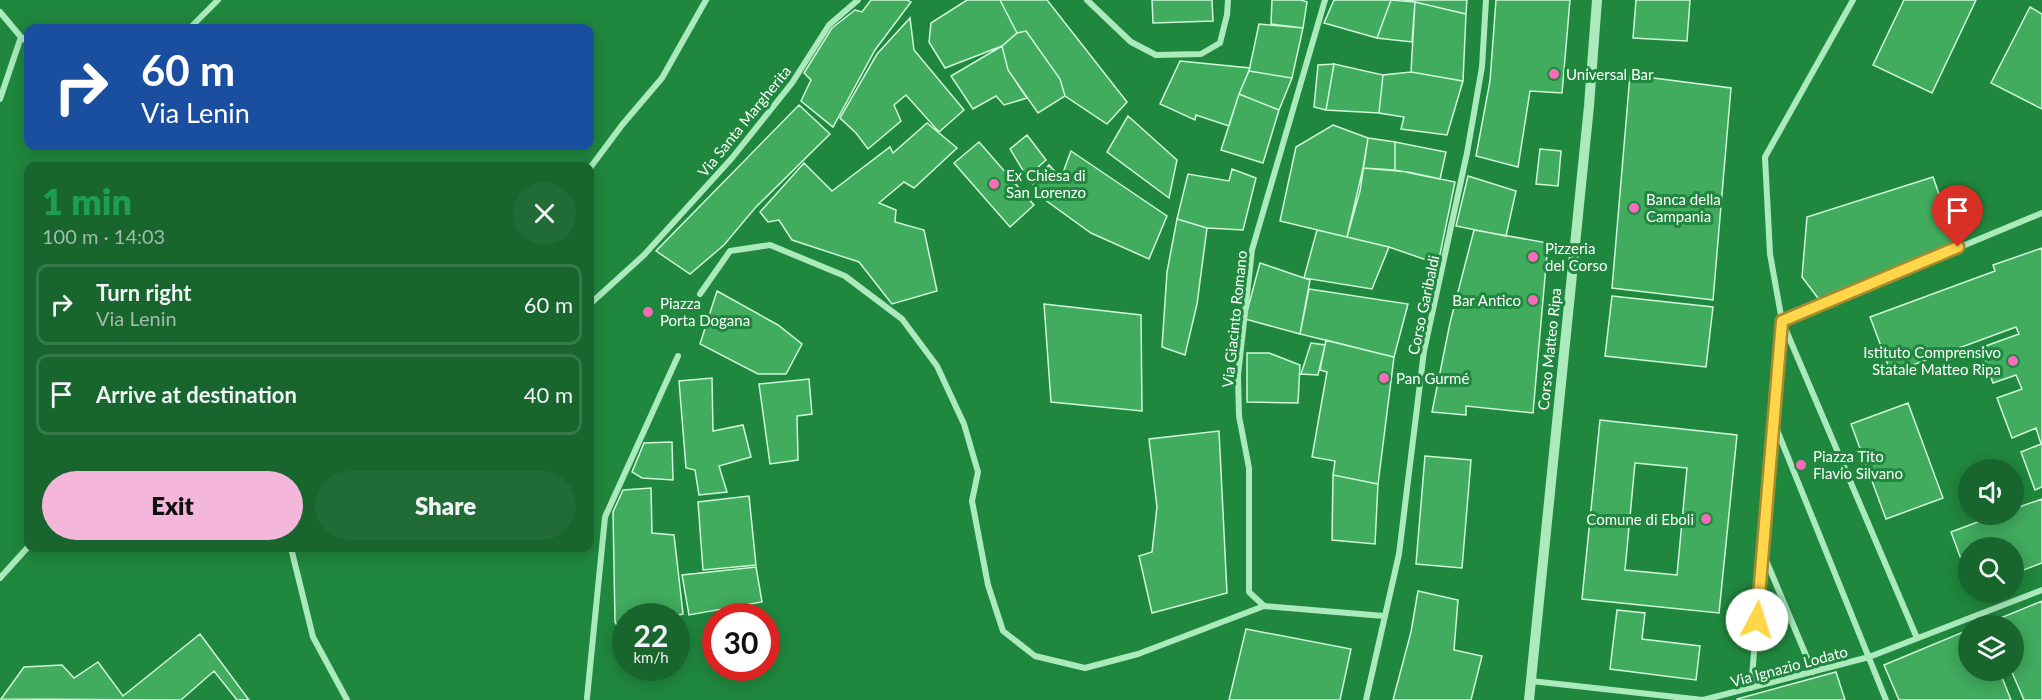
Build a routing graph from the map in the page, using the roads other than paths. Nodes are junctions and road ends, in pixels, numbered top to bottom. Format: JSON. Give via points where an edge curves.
{"nodes":[{"id":1,"x":218,"y":0,"type":"edge"},
{"id":2,"x":706,"y":0,"type":"edge"},
{"id":3,"x":858,"y":0,"type":"edge"},
{"id":4,"x":1087,"y":0,"type":"edge"},
{"id":5,"x":1227,"y":0,"type":"edge"},
{"id":6,"x":1325,"y":0,"type":"edge"},
{"id":7,"x":1486,"y":0,"type":"edge"},
{"id":8,"x":1597,"y":0,"type":"edge"},
{"id":9,"x":1853,"y":0,"type":"edge"},
{"id":10,"x":0,"y":12,"type":"edge"},
{"id":11,"x":194,"y":24,"type":"edge"},
{"id":12,"x":21,"y":37,"type":"junction"},
{"id":13,"x":24,"y":39,"type":"edge"},
{"id":14,"x":0,"y":99,"type":"edge"},
{"id":15,"x":594,"y":163,"type":"edge"},
{"id":16,"x":2042,"y":213,"type":"edge"},
{"id":17,"x":700,"y":294,"type":"dead end"},
{"id":18,"x":594,"y":300,"type":"edge"},
{"id":19,"x":1782,"y":321,"type":"junction"},
{"id":20,"x":678,"y":356,"type":"dead end"},
{"id":21,"x":1774,"y":422,"type":"junction"},
{"id":22,"x":24,"y":551,"type":"edge"},
{"id":23,"x":1762,"y":551,"type":"junction"},
{"id":24,"x":292,"y":552,"type":"edge"},
{"id":25,"x":0,"y":578,"type":"edge"},
{"id":26,"x":2042,"y":590,"type":"edge"},
{"id":27,"x":1264,"y":606,"type":"junction"},
{"id":28,"x":1384,"y":616,"type":"junction"},
{"id":29,"x":1917,"y":638,"type":"junction"},
{"id":30,"x":1869,"y":657,"type":"junction"},
{"id":31,"x":1813,"y":672,"type":"junction"},
{"id":32,"x":1531,"y":681,"type":"junction"},
{"id":33,"x":1751,"y":688,"type":"junction"},
{"id":34,"x":587,"y":698,"type":"dead end"},
{"id":35,"x":348,"y":700,"type":"edge"},
{"id":36,"x":1366,"y":700,"type":"edge"},
{"id":37,"x":1529,"y":700,"type":"edge"},
{"id":38,"x":1886,"y":700,"type":"edge"}],
"edges":[{"from":1,"to":11,"type":"street"},
{"from":2,"to":15,"type":"street","via":[[662,78]]},
{"from":3,"to":18,"type":"street","name":"Via Santa Margherita","via":[[829,25],[792,83],[732,158],[644,255]]},
{"from":4,"to":5,"type":"street","via":[[1131,42],[1156,55],[1201,54],[1220,43]]},
{"from":6,"to":27,"type":"street","name":"Via Giacinto Romano","via":[[1252,250],[1238,375],[1239,417],[1249,468],[1249,592]]},
{"from":7,"to":28,"type":"street","name":"Corso Garibaldi","via":[[1482,67],[1465,166],[1424,351],[1399,554]]},
{"from":8,"to":32,"type":"street","name":"Corso Matteo Ripa"},
{"from":9,"to":19,"type":"street","via":[[1765,157],[1770,254]]},
{"from":10,"to":12,"type":"street"},
{"from":12,"to":13,"type":"street"},
{"from":12,"to":14,"type":"street"},
{"from":16,"to":19,"type":"street"},
{"from":17,"to":27,"type":"street","via":[[730,251],[770,245],[845,276],[902,320],[937,366],[964,423],[978,472],[972,501],[988,585],[1003,631],[1035,656],[1085,668],[1138,654]]},
{"from":19,"to":21,"type":"street"},
{"from":19,"to":29,"type":"street"},
{"from":20,"to":34,"type":"street","via":[[605,517]]},
{"from":21,"to":23,"type":"street"},
{"from":21,"to":30,"type":"street"},
{"from":22,"to":25,"type":"street"},
{"from":23,"to":31,"type":"street"},
{"from":23,"to":33,"type":"street"},
{"from":24,"to":35,"type":"street","via":[[314,637]]},
{"from":26,"to":29,"type":"street","name":"Via Ignazio Lodato"},
{"from":27,"to":28,"type":"street"},
{"from":28,"to":36,"type":"street","name":"Corso Garibaldi"},
{"from":29,"to":30,"type":"street","name":"Via Ignazio Lodato"},
{"from":30,"to":31,"type":"street","name":"Via Ignazio Lodato"},
{"from":30,"to":38,"type":"street"},
{"from":31,"to":33,"type":"street","name":"Via Ignazio Lodato"},
{"from":32,"to":33,"type":"street","name":"Via Ignazio Lodato","via":[[1703,700]]},
{"from":32,"to":37,"type":"street","name":"Corso Matteo Ripa"}]}
